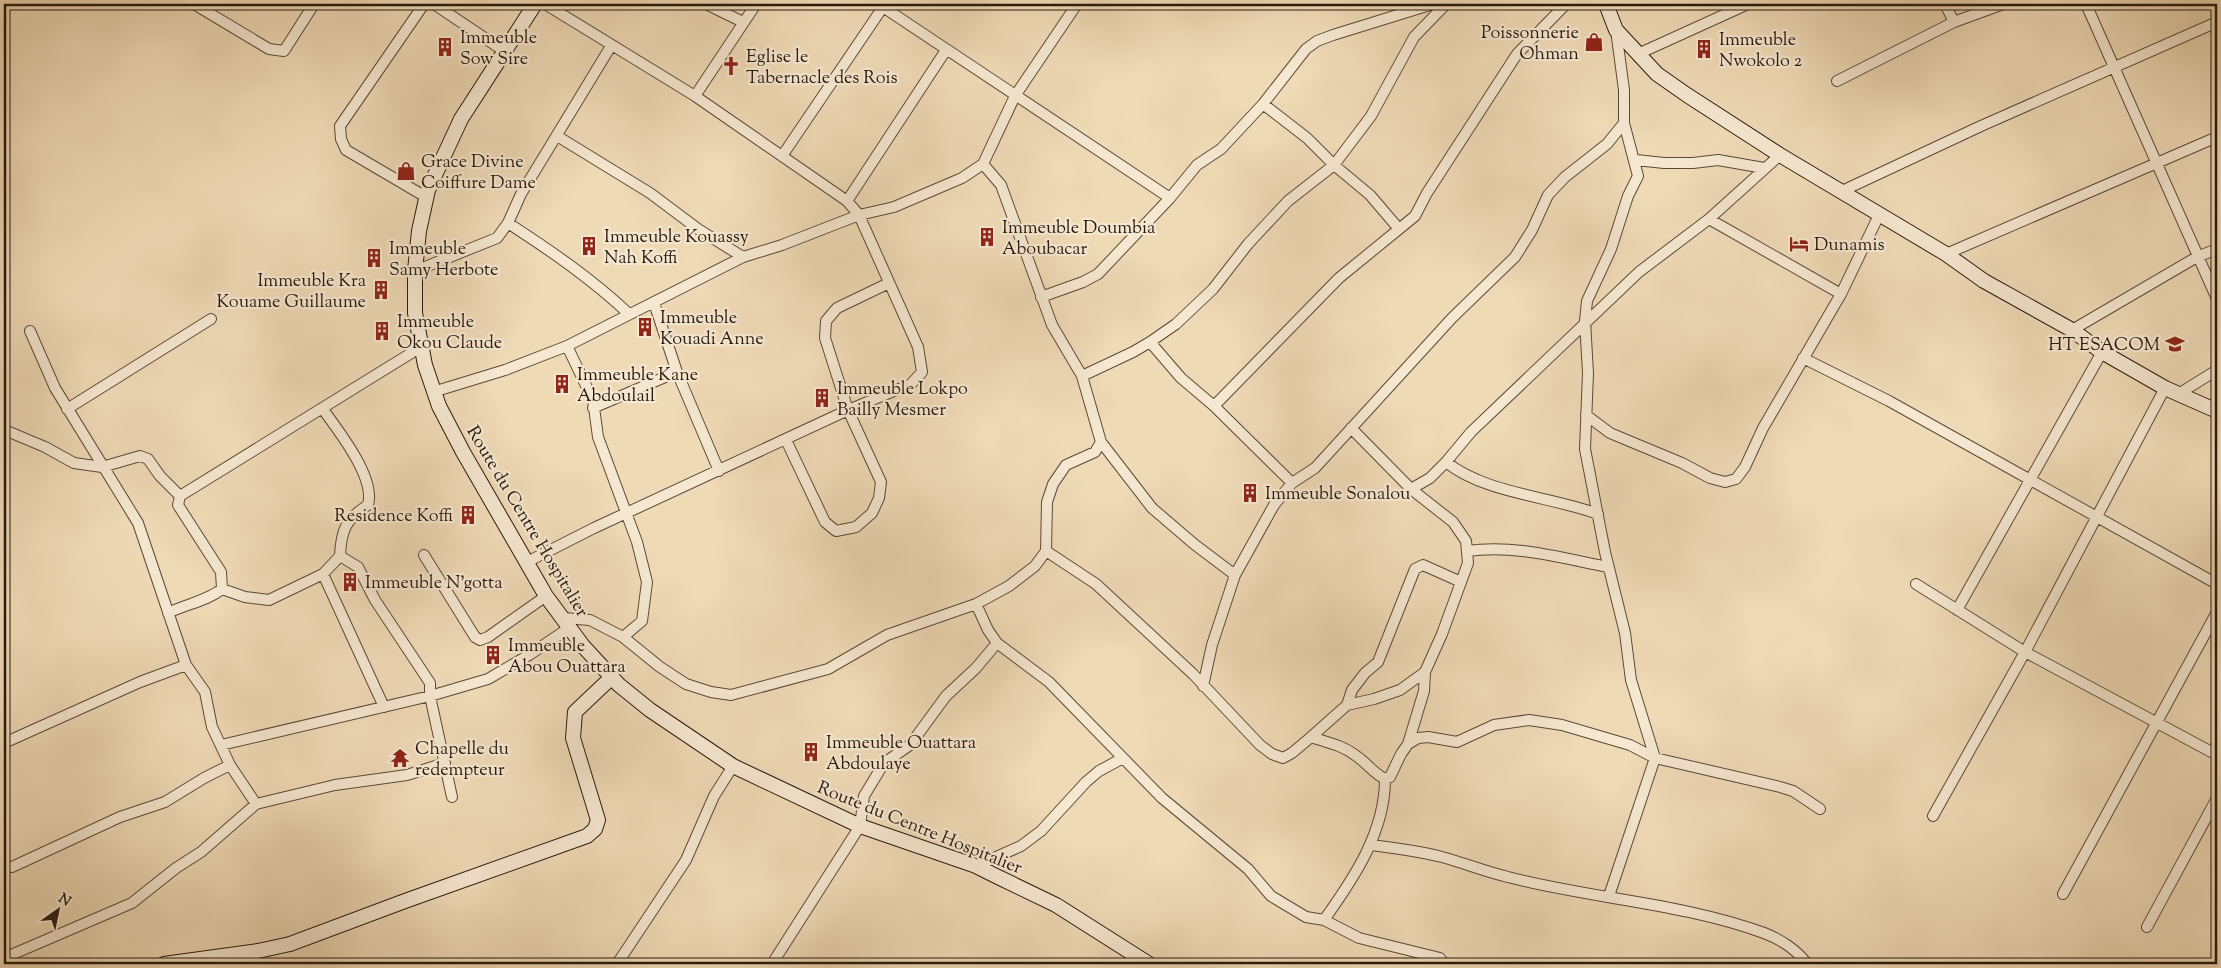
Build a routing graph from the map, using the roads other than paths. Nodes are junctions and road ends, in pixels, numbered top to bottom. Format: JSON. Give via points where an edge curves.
{"nodes":[{"id":1,"x":194,"y":4,"type":"edge"},
{"id":2,"x":314,"y":4,"type":"edge"},
{"id":3,"x":424,"y":4,"type":"edge"},
{"id":4,"x":434,"y":4,"type":"edge"},
{"id":5,"x":535,"y":4,"type":"edge"},
{"id":6,"x":545,"y":4,"type":"edge"},
{"id":7,"x":706,"y":4,"type":"edge"},
{"id":8,"x":756,"y":4,"type":"edge"},
{"id":9,"x":1077,"y":4,"type":"edge"},
{"id":10,"x":1432,"y":4,"type":"edge"},
{"id":11,"x":1446,"y":4,"type":"edge"},
{"id":12,"x":1566,"y":4,"type":"edge"},
{"id":13,"x":1606,"y":4,"type":"edge"},
{"id":14,"x":1748,"y":4,"type":"edge"},
{"id":15,"x":1945,"y":4,"type":"edge"},
{"id":16,"x":2003,"y":4,"type":"edge"},
{"id":17,"x":2086,"y":4,"type":"edge"},
{"id":18,"x":884,"y":5,"type":"edge"},
{"id":19,"x":743,"y":22,"type":"junction"},
{"id":20,"x":1954,"y":22,"type":"junction"},
{"id":21,"x":2217,"y":22,"type":"edge"},
{"id":22,"x":1616,"y":30,"type":"junction"},
{"id":23,"x":611,"y":46,"type":"junction"},
{"id":24,"x":946,"y":50,"type":"junction"},
{"id":25,"x":504,"y":51,"type":"junction"},
{"id":26,"x":1638,"y":54,"type":"junction"},
{"id":27,"x":2114,"y":68,"type":"junction"},
{"id":28,"x":1837,"y":81,"type":"dead end"},
{"id":29,"x":695,"y":96,"type":"junction"},
{"id":30,"x":1015,"y":96,"type":"junction"},
{"id":31,"x":1263,"y":104,"type":"junction"},
{"id":32,"x":1624,"y":123,"type":"junction"},
{"id":33,"x":557,"y":136,"type":"junction"},
{"id":34,"x":2217,"y":137,"type":"edge"},
{"id":35,"x":1780,"y":155,"type":"junction"},
{"id":36,"x":782,"y":156,"type":"junction"},
{"id":37,"x":1636,"y":160,"type":"junction"},
{"id":38,"x":983,"y":164,"type":"junction"},
{"id":39,"x":2156,"y":164,"type":"junction"},
{"id":40,"x":1334,"y":165,"type":"junction"},
{"id":41,"x":1764,"y":168,"type":"junction"},
{"id":42,"x":1842,"y":191,"type":"junction"},
{"id":43,"x":426,"y":196,"type":"junction"},
{"id":44,"x":1170,"y":198,"type":"junction"},
{"id":45,"x":848,"y":201,"type":"junction"},
{"id":46,"x":858,"y":215,"type":"junction"},
{"id":47,"x":1879,"y":215,"type":"junction"},
{"id":48,"x":1710,"y":218,"type":"junction"},
{"id":49,"x":508,"y":223,"type":"junction"},
{"id":50,"x":1399,"y":229,"type":"junction"},
{"id":51,"x":2217,"y":249,"type":"edge"},
{"id":52,"x":1946,"y":254,"type":"junction"},
{"id":53,"x":743,"y":257,"type":"junction"},
{"id":54,"x":2197,"y":257,"type":"junction"},
{"id":55,"x":415,"y":271,"type":"junction"},
{"id":56,"x":889,"y":283,"type":"junction"},
{"id":57,"x":1841,"y":294,"type":"junction"},
{"id":58,"x":1041,"y":297,"type":"junction"},
{"id":59,"x":2217,"y":299,"type":"edge"},
{"id":60,"x":654,"y":304,"type":"junction"},
{"id":61,"x":629,"y":314,"type":"junction"},
{"id":62,"x":211,"y":319,"type":"dead end"},
{"id":63,"x":1585,"y":321,"type":"junction"},
{"id":64,"x":2072,"y":330,"type":"junction"},
{"id":65,"x":30,"y":331,"type":"dead end"},
{"id":66,"x":1150,"y":342,"type":"junction"},
{"id":67,"x":566,"y":346,"type":"junction"},
{"id":68,"x":421,"y":347,"type":"junction"},
{"id":69,"x":2102,"y":352,"type":"junction"},
{"id":70,"x":1803,"y":358,"type":"junction"},
{"id":71,"x":2217,"y":370,"type":"edge"},
{"id":72,"x":677,"y":372,"type":"junction"},
{"id":73,"x":1082,"y":376,"type":"junction"},
{"id":74,"x":2166,"y":388,"type":"junction"},
{"id":75,"x":434,"y":392,"type":"junction"},
{"id":76,"x":2180,"y":393,"type":"junction"},
{"id":77,"x":1214,"y":406,"type":"junction"},
{"id":78,"x":322,"y":408,"type":"junction"},
{"id":79,"x":593,"y":408,"type":"junction"},
{"id":80,"x":67,"y":409,"type":"junction"},
{"id":81,"x":848,"y":410,"type":"junction"},
{"id":82,"x":2217,"y":412,"type":"edge"},
{"id":83,"x":1586,"y":415,"type":"junction"},
{"id":84,"x":4,"y":428,"type":"edge"},
{"id":85,"x":1351,"y":428,"type":"junction"},
{"id":86,"x":786,"y":440,"type":"junction"},
{"id":87,"x":1101,"y":442,"type":"junction"},
{"id":88,"x":1446,"y":462,"type":"junction"},
{"id":89,"x":102,"y":467,"type":"junction"},
{"id":90,"x":719,"y":471,"type":"junction"},
{"id":91,"x":2029,"y":479,"type":"junction"},
{"id":92,"x":1292,"y":483,"type":"junction"},
{"id":93,"x":1411,"y":489,"type":"junction"},
{"id":94,"x":180,"y":496,"type":"junction"},
{"id":95,"x":626,"y":514,"type":"junction"},
{"id":96,"x":1598,"y":514,"type":"junction"},
{"id":97,"x":2096,"y":517,"type":"junction"},
{"id":98,"x":1046,"y":551,"type":"junction"},
{"id":99,"x":1467,"y":551,"type":"junction"},
{"id":100,"x":424,"y":555,"type":"dead end"},
{"id":101,"x":340,"y":556,"type":"junction"},
{"id":102,"x":527,"y":562,"type":"junction"},
{"id":103,"x":1608,"y":566,"type":"junction"},
{"id":104,"x":323,"y":574,"type":"junction"},
{"id":105,"x":1235,"y":575,"type":"junction"},
{"id":106,"x":1461,"y":582,"type":"junction"},
{"id":107,"x":1916,"y":584,"type":"dead end"},
{"id":108,"x":2217,"y":584,"type":"edge"},
{"id":109,"x":222,"y":589,"type":"junction"},
{"id":110,"x":546,"y":596,"type":"junction"},
{"id":111,"x":976,"y":604,"type":"junction"},
{"id":112,"x":1957,"y":610,"type":"junction"},
{"id":113,"x":2217,"y":612,"type":"edge"},
{"id":114,"x":168,"y":613,"type":"junction"},
{"id":115,"x":566,"y":623,"type":"junction"},
{"id":116,"x":623,"y":637,"type":"junction"},
{"id":117,"x":997,"y":643,"type":"junction"},
{"id":118,"x":2025,"y":652,"type":"junction"},
{"id":119,"x":186,"y":665,"type":"junction"},
{"id":120,"x":1425,"y":672,"type":"junction"},
{"id":121,"x":612,"y":677,"type":"junction"},
{"id":122,"x":1203,"y":686,"type":"junction"},
{"id":123,"x":430,"y":696,"type":"junction"},
{"id":124,"x":1347,"y":705,"type":"junction"},
{"id":125,"x":384,"y":707,"type":"junction"},
{"id":126,"x":2158,"y":722,"type":"junction"},
{"id":127,"x":1311,"y":737,"type":"junction"},
{"id":128,"x":4,"y":743,"type":"edge"},
{"id":129,"x":1408,"y":744,"type":"junction"},
{"id":130,"x":221,"y":746,"type":"junction"},
{"id":131,"x":2217,"y":755,"type":"edge"},
{"id":132,"x":1123,"y":758,"type":"junction"},
{"id":133,"x":1655,"y":758,"type":"junction"},
{"id":134,"x":445,"y":763,"type":"junction"},
{"id":135,"x":230,"y":765,"type":"junction"},
{"id":136,"x":733,"y":766,"type":"junction"},
{"id":137,"x":1385,"y":779,"type":"junction"},
{"id":138,"x":452,"y":797,"type":"dead end"},
{"id":139,"x":2217,"y":798,"type":"edge"},
{"id":140,"x":256,"y":804,"type":"junction"},
{"id":141,"x":1820,"y":809,"type":"dead end"},
{"id":142,"x":1933,"y":816,"type":"dead end"},
{"id":143,"x":860,"y":826,"type":"junction"},
{"id":144,"x":1371,"y":845,"type":"junction"},
{"id":145,"x":976,"y":866,"type":"junction"},
{"id":146,"x":12,"y":867,"type":"dead end"},
{"id":147,"x":2063,"y":894,"type":"dead end"},
{"id":148,"x":1609,"y":896,"type":"junction"},
{"id":149,"x":1324,"y":920,"type":"junction"},
{"id":150,"x":2146,"y":927,"type":"dead end"},
{"id":151,"x":4,"y":958,"type":"edge"},
{"id":152,"x":164,"y":964,"type":"edge"},
{"id":153,"x":617,"y":964,"type":"edge"},
{"id":154,"x":772,"y":964,"type":"edge"},
{"id":155,"x":1148,"y":964,"type":"edge"},
{"id":156,"x":1444,"y":964,"type":"edge"},
{"id":157,"x":1806,"y":964,"type":"edge"}],
"edges":[{"from":1,"to":2,"type":"street","via":[[269,49],[284,51]]},
{"from":3,"to":43,"type":"street","via":[[340,126],[346,150]]},
{"from":4,"to":25,"type":"street"},
{"from":5,"to":25,"type":"street","name":"Route du Centre Hospitalier"},
{"from":6,"to":23,"type":"street"},
{"from":7,"to":19,"type":"street"},
{"from":8,"to":19,"type":"street"},
{"from":9,"to":30,"type":"street"},
{"from":10,"to":31,"type":"street","via":[[1317,41],[1306,49]]},
{"from":11,"to":40,"type":"street","via":[[1414,37],[1371,116]]},
{"from":12,"to":50,"type":"street","via":[[1517,54],[1415,216]]},
{"from":13,"to":22,"type":"street"},
{"from":14,"to":26,"type":"street"},
{"from":15,"to":20,"type":"street"},
{"from":16,"to":20,"type":"street"},
{"from":17,"to":27,"type":"street"},
{"from":18,"to":24,"type":"street"},
{"from":18,"to":36,"type":"street"},
{"from":19,"to":29,"type":"street"},
{"from":20,"to":28,"type":"street"},
{"from":21,"to":27,"type":"street"},
{"from":22,"to":26,"type":"street"},
{"from":22,"to":32,"type":"street","via":[[1624,90]]},
{"from":23,"to":29,"type":"street"},
{"from":23,"to":33,"type":"street"},
{"from":24,"to":30,"type":"street"},
{"from":24,"to":45,"type":"street"},
{"from":25,"to":43,"type":"street","name":"Route du Centre Hospitalier","via":[[461,120]]},
{"from":26,"to":35,"type":"street","via":[[1657,74]]},
{"from":27,"to":39,"type":"street"},
{"from":27,"to":42,"type":"street"},
{"from":29,"to":36,"type":"street"},
{"from":30,"to":38,"type":"street"},
{"from":30,"to":44,"type":"street"},
{"from":31,"to":40,"type":"street","via":[[1307,138]]},
{"from":31,"to":44,"type":"street","via":[[1221,149],[1197,165]]},
{"from":32,"to":37,"type":"street"},
{"from":32,"to":85,"type":"street","via":[[1607,144],[1548,195],[1515,258],[1452,318]]},
{"from":33,"to":49,"type":"street","via":[[520,194]]},
{"from":33,"to":53,"type":"street","via":[[650,193]]},
{"from":34,"to":39,"type":"street"},
{"from":35,"to":41,"type":"street"},
{"from":35,"to":42,"type":"street"},
{"from":36,"to":45,"type":"street"},
{"from":37,"to":41,"type":"street","via":[[1664,164],[1718,160]]},
{"from":37,"to":63,"type":"street","via":[[1638,176],[1587,301]]},
{"from":38,"to":46,"type":"street","via":[[962,178],[894,207]]},
{"from":38,"to":58,"type":"street","via":[[1001,185]]},
{"from":39,"to":52,"type":"street"},
{"from":39,"to":54,"type":"street"},
{"from":40,"to":50,"type":"street","via":[[1370,195]]},
{"from":40,"to":66,"type":"street","via":[[1288,201],[1248,244],[1213,289],[1176,324]]},
{"from":41,"to":48,"type":"street"},
{"from":42,"to":47,"type":"street"},
{"from":43,"to":55,"type":"street","name":"Route du Centre Hospitalier"},
{"from":44,"to":58,"type":"street","via":[[1098,274]]},
{"from":45,"to":46,"type":"street"},
{"from":46,"to":53,"type":"street"},
{"from":46,"to":56,"type":"street"},
{"from":47,"to":52,"type":"street"},
{"from":47,"to":57,"type":"street"},
{"from":48,"to":57,"type":"street"},
{"from":48,"to":63,"type":"street","via":[[1639,272]]},
{"from":49,"to":55,"type":"street","via":[[497,238]]},
{"from":49,"to":61,"type":"street","via":[[560,257]]},
{"from":50,"to":77,"type":"street","via":[[1339,278]]},
{"from":51,"to":54,"type":"street"},
{"from":52,"to":64,"type":"street","via":[[1984,281]]},
{"from":53,"to":60,"type":"street"},
{"from":54,"to":59,"type":"street"},
{"from":54,"to":64,"type":"street"},
{"from":55,"to":68,"type":"street","name":"Route du Centre Hospitalier","via":[[415,313]]},
{"from":56,"to":81,"type":"street","via":[[837,308],[826,321],[825,338]]},
{"from":56,"to":81,"type":"street","via":[[918,347],[922,372],[911,384]]},
{"from":57,"to":70,"type":"street"},
{"from":58,"to":73,"type":"street","via":[[1052,325]]},
{"from":60,"to":61,"type":"street"},
{"from":60,"to":72,"type":"street"},
{"from":61,"to":67,"type":"street"},
{"from":62,"to":80,"type":"street"},
{"from":63,"to":83,"type":"street"},
{"from":63,"to":88,"type":"street","via":[[1471,432]]},
{"from":64,"to":69,"type":"street"},
{"from":65,"to":80,"type":"street"},
{"from":66,"to":73,"type":"street"},
{"from":66,"to":77,"type":"street","via":[[1181,378]]},
{"from":67,"to":75,"type":"street","via":[[505,370]]},
{"from":67,"to":79,"type":"street","via":[[593,400]]},
{"from":68,"to":75,"type":"street","name":"Route du Centre Hospitalier"},
{"from":68,"to":78,"type":"street"},
{"from":69,"to":74,"type":"street"},
{"from":69,"to":91,"type":"street"},
{"from":70,"to":83,"type":"street","via":[[1763,428],[1746,467],[1736,479],[1725,482],[1610,433]]},
{"from":70,"to":91,"type":"street","via":[[1889,401]]},
{"from":71,"to":76,"type":"street"},
{"from":72,"to":79,"type":"street"},
{"from":72,"to":90,"type":"street"},
{"from":73,"to":87,"type":"street"},
{"from":74,"to":76,"type":"street"},
{"from":74,"to":97,"type":"street"},
{"from":75,"to":102,"type":"street","name":"Route du Centre Hospitalier","via":[[462,452]]},
{"from":76,"to":82,"type":"street"},
{"from":77,"to":92,"type":"street"},
{"from":78,"to":94,"type":"street"},
{"from":78,"to":101,"type":"street","via":[[352,449],[371,495],[368,505],[352,515],[340,537]]},
{"from":79,"to":95,"type":"street","via":[[598,437]]},
{"from":80,"to":89,"type":"street"},
{"from":81,"to":86,"type":"street"},
{"from":81,"to":86,"type":"street","via":[[881,482],[879,498],[872,513],[856,527],[836,531],[825,522]]},
{"from":83,"to":96,"type":"street","via":[[1585,449]]},
{"from":84,"to":89,"type":"street","via":[[74,462]]},
{"from":85,"to":92,"type":"street","via":[[1315,468]]},
{"from":85,"to":93,"type":"street"},
{"from":86,"to":90,"type":"street"},
{"from":87,"to":98,"type":"street","via":[[1095,452],[1066,465],[1053,484],[1047,502]]},
{"from":87,"to":105,"type":"street","via":[[1152,508]]},
{"from":88,"to":93,"type":"street","via":[[1430,478]]},
{"from":88,"to":96,"type":"street","via":[[1460,473],[1487,484]]},
{"from":89,"to":94,"type":"street","via":[[140,456],[148,459]]},
{"from":89,"to":114,"type":"street","via":[[138,523]]},
{"from":90,"to":95,"type":"street"},
{"from":91,"to":97,"type":"street"},
{"from":91,"to":112,"type":"street"},
{"from":92,"to":105,"type":"street","via":[[1274,505]]},
{"from":93,"to":99,"type":"street","via":[[1453,522],[1466,541]]},
{"from":94,"to":109,"type":"street","via":[[178,505],[221,572]]},
{"from":95,"to":102,"type":"street"},
{"from":95,"to":116,"type":"street","via":[[647,582],[642,621]]},
{"from":96,"to":103,"type":"street"},
{"from":97,"to":108,"type":"street"},
{"from":97,"to":118,"type":"street"},
{"from":98,"to":111,"type":"street","via":[[1035,566],[1009,586]]},
{"from":98,"to":122,"type":"street","via":[[1096,584]]},
{"from":99,"to":103,"type":"street","via":[[1510,550]]},
{"from":99,"to":106,"type":"street","via":[[1468,563]]},
{"from":100,"to":110,"type":"street","via":[[475,637],[480,640]]},
{"from":101,"to":104,"type":"street"},
{"from":101,"to":123,"type":"street","via":[[358,567],[375,600],[430,683]]},
{"from":102,"to":110,"type":"street","name":"Route du Centre Hospitalier"},
{"from":103,"to":133,"type":"street","via":[[1631,680]]},
{"from":104,"to":109,"type":"street","via":[[269,600],[245,597]]},
{"from":104,"to":125,"type":"street"},
{"from":105,"to":122,"type":"street","via":[[1212,645]]},
{"from":106,"to":120,"type":"street"},
{"from":106,"to":124,"type":"street","via":[[1423,565],[1415,569],[1378,662],[1352,690]]},
{"from":107,"to":112,"type":"street"},
{"from":109,"to":114,"type":"street","via":[[213,596]]},
{"from":110,"to":115,"type":"street","name":"Route du Centre Hospitalier"},
{"from":111,"to":116,"type":"street","via":[[887,635],[828,669],[731,695],[686,684]]},
{"from":111,"to":117,"type":"street"},
{"from":112,"to":118,"type":"street"},
{"from":113,"to":126,"type":"street"},
{"from":114,"to":119,"type":"street"},
{"from":115,"to":116,"type":"street","via":[[590,620]]},
{"from":115,"to":121,"type":"street","name":"Route du Centre Hospitalier"},
{"from":115,"to":123,"type":"street","via":[[529,655],[488,678]]},
{"from":117,"to":132,"type":"street","via":[[1049,682]]},
{"from":117,"to":143,"type":"street","via":[[946,696],[910,744],[884,763],[864,796]]},
{"from":118,"to":126,"type":"street"},
{"from":118,"to":142,"type":"street"},
{"from":119,"to":128,"type":"street"},
{"from":119,"to":130,"type":"street","via":[[205,692],[212,727]]},
{"from":120,"to":124,"type":"street","via":[[1400,690]]},
{"from":120,"to":129,"type":"street","via":[[1424,691]]},
{"from":121,"to":136,"type":"street","name":"Route du Centre Hospitalier","via":[[650,710]]},
{"from":121,"to":152,"type":"street","via":[[575,712],[573,738],[598,820],[595,829],[587,836],[290,944]]},
{"from":122,"to":127,"type":"street","via":[[1272,754],[1283,758]]},
{"from":123,"to":125,"type":"street"},
{"from":123,"to":134,"type":"street"},
{"from":124,"to":127,"type":"street"},
{"from":125,"to":130,"type":"street"},
{"from":126,"to":131,"type":"street"},
{"from":126,"to":147,"type":"street"},
{"from":127,"to":137,"type":"street","via":[[1345,748]]},
{"from":129,"to":133,"type":"street","via":[[1428,737],[1463,741],[1494,725],[1529,720],[1562,725],[1630,745]]},
{"from":129,"to":137,"type":"street","via":[[1390,777]]},
{"from":130,"to":135,"type":"street"},
{"from":132,"to":145,"type":"street","via":[[1086,782],[1042,831],[1021,846]]},
{"from":132,"to":149,"type":"street","via":[[1162,798],[1248,869],[1272,896],[1306,917]]},
{"from":133,"to":141,"type":"street","via":[[1793,791]]},
{"from":133,"to":148,"type":"street"},
{"from":134,"to":138,"type":"street"},
{"from":134,"to":140,"type":"street","via":[[407,775],[334,785]]},
{"from":135,"to":140,"type":"street"},
{"from":135,"to":146,"type":"street","via":[[165,802],[120,818]]},
{"from":136,"to":143,"type":"street","name":"Route du Centre Hospitalier"},
{"from":136,"to":153,"type":"street","via":[[714,796],[686,860]]},
{"from":137,"to":144,"type":"street","via":[[1385,800]]},
{"from":139,"to":150,"type":"street"},
{"from":140,"to":151,"type":"street","via":[[201,852],[132,902]]},
{"from":143,"to":145,"type":"street","name":"Route du Centre Hospitalier"},
{"from":143,"to":154,"type":"street"},
{"from":144,"to":148,"type":"street","via":[[1442,857],[1508,877]]},
{"from":144,"to":149,"type":"street"},
{"from":145,"to":155,"type":"street","name":"Route du Centre Hospitalier","via":[[1056,905]]},
{"from":148,"to":157,"type":"street","via":[[1766,933],[1801,956]]},
{"from":149,"to":156,"type":"street","via":[[1359,938],[1440,958]]}]}
